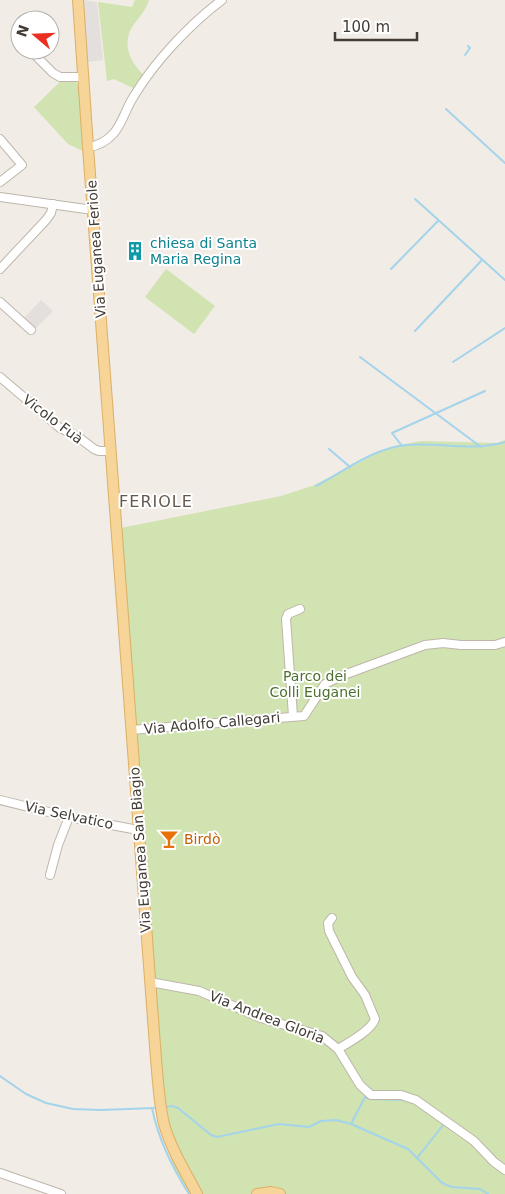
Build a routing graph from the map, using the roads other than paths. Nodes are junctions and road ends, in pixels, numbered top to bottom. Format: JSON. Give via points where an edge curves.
{"nodes":[{"id":1,"x":78,"y":0,"type":"edge"},
{"id":2,"x":216,"y":1,"type":"edge"},
{"id":3,"x":40,"y":60,"type":"edge"},
{"id":4,"x":84,"y":77,"type":"junction"},
{"id":5,"x":0,"y":139,"type":"edge"},
{"id":6,"x":88,"y":147,"type":"junction"},
{"id":7,"x":0,"y":182,"type":"edge"},
{"id":8,"x":0,"y":197,"type":"edge"},
{"id":9,"x":54,"y":204,"type":"junction"},
{"id":10,"x":93,"y":210,"type":"junction"},
{"id":11,"x":0,"y":269,"type":"edge"},
{"id":12,"x":0,"y":302,"type":"edge"},
{"id":13,"x":31,"y":330,"type":"dead end"},
{"id":14,"x":0,"y":378,"type":"edge"},
{"id":15,"x":110,"y":451,"type":"junction"},
{"id":16,"x":114,"y":498,"type":"joint"},
{"id":17,"x":300,"y":609,"type":"dead end"},
{"id":18,"x":505,"y":642,"type":"edge"},
{"id":19,"x":293,"y":716,"type":"junction"},
{"id":20,"x":131,"y":730,"type":"junction"},
{"id":21,"x":0,"y":800,"type":"edge"},
{"id":22,"x":69,"y":817,"type":"junction"},
{"id":23,"x":138,"y":830,"type":"junction"},
{"id":24,"x":50,"y":875,"type":"dead end"},
{"id":25,"x":332,"y":918,"type":"dead end"},
{"id":26,"x":150,"y":982,"type":"junction"},
{"id":27,"x":338,"y":1049,"type":"junction"},
{"id":28,"x":505,"y":1170,"type":"edge"},
{"id":29,"x":0,"y":1172,"type":"edge"},
{"id":30,"x":61,"y":1194,"type":"edge"},
{"id":31,"x":197,"y":1194,"type":"edge"},
{"id":32,"x":257,"y":1194,"type":"edge"},
{"id":33,"x":280,"y":1194,"type":"edge"}],
"edges":[{"from":1,"to":4,"type":"main road","name":"Via Euganea Feriole"},
{"from":2,"to":6,"type":"street","via":[[155,67],[114,132],[98,145]]},
{"from":3,"to":4,"type":"street","via":[[60,77]]},
{"from":4,"to":6,"type":"main road","name":"Via Euganea Feriole"},
{"from":5,"to":7,"type":"street","via":[[22,165]]},
{"from":6,"to":10,"type":"main road","name":"Via Euganea Feriole"},
{"from":8,"to":9,"type":"street"},
{"from":9,"to":10,"type":"street"},
{"from":9,"to":11,"type":"street","via":[[46,220]]},
{"from":10,"to":15,"type":"main road","name":"Via Euganea Feriole"},
{"from":12,"to":13,"type":"street"},
{"from":14,"to":15,"type":"street","name":"Vicolo Fuà","via":[[60,428],[94,449]]},
{"from":15,"to":16,"type":"main road","name":"Via Euganea Feriole"},
{"from":16,"to":20,"type":"main road","name":"Via Euganea San Biagio"},
{"from":17,"to":19,"type":"street","name":"Via Adolfo Callegari","via":[[288,614],[286,619]]},
{"from":18,"to":19,"type":"street","name":"Via Adolfo Callegari","via":[[495,645],[425,645],[325,684],[304,716]]},
{"from":19,"to":20,"type":"street","name":"Via Adolfo Callegari"},
{"from":20,"to":23,"type":"main road","name":"Via Euganea San Biagio"},
{"from":21,"to":22,"type":"street","name":"Via Selvatico"},
{"from":22,"to":23,"type":"street","name":"Via Selvatico"},
{"from":22,"to":24,"type":"street"},
{"from":23,"to":26,"type":"main road","name":"Via Euganea San Biagio"},
{"from":25,"to":27,"type":"street","name":"Via Andrea Gloria","via":[[328,923],[329,931],[352,977],[365,995],[375,1020],[369,1028]]},
{"from":26,"to":27,"type":"street","name":"Via Andrea Gloria","via":[[200,991],[261,1018],[322,1036]]},
{"from":26,"to":31,"type":"main road","name":"Via Euganea San Biagio","via":[[163,1118],[175,1152]]},
{"from":27,"to":28,"type":"street","via":[[367,1093],[401,1095],[416,1100],[474,1141]]},
{"from":29,"to":30,"type":"street"},
{"from":32,"to":33,"type":"main road"}]}
